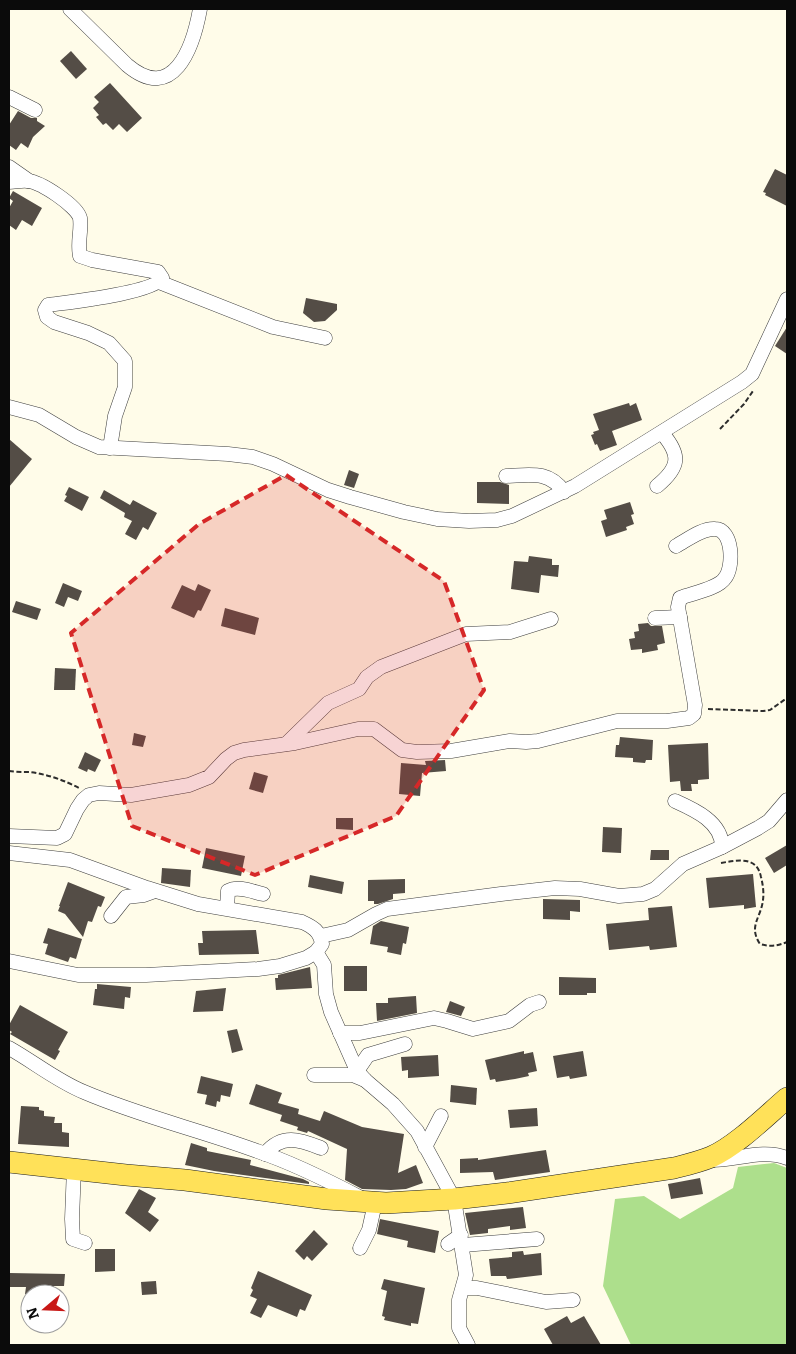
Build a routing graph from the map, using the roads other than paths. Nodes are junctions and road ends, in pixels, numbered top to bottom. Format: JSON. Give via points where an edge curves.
{"nodes":[{"id":1,"x":70,"y":9,"type":"edge"},
{"id":2,"x":200,"y":9,"type":"edge"},
{"id":3,"x":9,"y":97,"type":"edge"},
{"id":4,"x":35,"y":110,"type":"dead end"},
{"id":5,"x":9,"y":166,"type":"edge"},
{"id":6,"x":29,"y":181,"type":"junction"},
{"id":7,"x":9,"y":182,"type":"edge"},
{"id":8,"x":159,"y":282,"type":"junction"},
{"id":9,"x":787,"y":299,"type":"edge"},
{"id":10,"x":325,"y":338,"type":"dead end"},
{"id":11,"x":9,"y":407,"type":"edge"},
{"id":12,"x":662,"y":433,"type":"junction"},
{"id":13,"x":110,"y":448,"type":"junction"},
{"id":14,"x":506,"y":476,"type":"dead end"},
{"id":15,"x":657,"y":486,"type":"dead end"},
{"id":16,"x":564,"y":492,"type":"junction"},
{"id":17,"x":676,"y":546,"type":"dead end"},
{"id":18,"x":680,"y":617,"type":"junction"},
{"id":19,"x":655,"y":618,"type":"dead end"},
{"id":20,"x":551,"y":619,"type":"dead end"},
{"id":21,"x":286,"y":744,"type":"junction"},
{"id":22,"x":787,"y":800,"type":"edge"},
{"id":23,"x":675,"y":801,"type":"dead end"},
{"id":24,"x":9,"y":836,"type":"edge"},
{"id":25,"x":722,"y":848,"type":"junction"},
{"id":26,"x":9,"y":853,"type":"edge"},
{"id":27,"x":156,"y":891,"type":"junction"},
{"id":28,"x":263,"y":894,"type":"dead end"},
{"id":29,"x":227,"y":908,"type":"junction"},
{"id":30,"x":112,"y":916,"type":"dead end"},
{"id":31,"x":321,"y":936,"type":"junction"},
{"id":32,"x":316,"y":952,"type":"junction"},
{"id":33,"x":9,"y":960,"type":"edge"},
{"id":34,"x":539,"y":1002,"type":"dead end"},
{"id":35,"x":340,"y":1033,"type":"junction"},
{"id":36,"x":405,"y":1044,"type":"dead end"},
{"id":37,"x":9,"y":1048,"type":"edge"},
{"id":38,"x":314,"y":1075,"type":"dead end"},
{"id":39,"x":361,"y":1076,"type":"junction"},
{"id":40,"x":787,"y":1098,"type":"edge"},
{"id":41,"x":441,"y":1116,"type":"dead end"},
{"id":42,"x":425,"y":1147,"type":"junction"},
{"id":43,"x":321,"y":1148,"type":"dead end"},
{"id":44,"x":265,"y":1154,"type":"junction"},
{"id":45,"x":787,"y":1158,"type":"edge"},
{"id":46,"x":701,"y":1160,"type":"junction"},
{"id":47,"x":9,"y":1162,"type":"edge"},
{"id":48,"x":74,"y":1168,"type":"junction"},
{"id":49,"x":454,"y":1199,"type":"junction"},
{"id":50,"x":373,"y":1203,"type":"junction"},
{"id":51,"x":537,"y":1239,"type":"dead end"},
{"id":52,"x":457,"y":1241,"type":"junction"},
{"id":53,"x":85,"y":1243,"type":"dead end"},
{"id":54,"x":360,"y":1248,"type":"dead end"},
{"id":55,"x":464,"y":1288,"type":"junction"},
{"id":56,"x":573,"y":1300,"type":"dead end"},
{"id":57,"x":468,"y":1345,"type":"edge"}],
"edges":[{"from":1,"to":2,"type":"street","via":[[136,73],[150,79],[171,74],[180,64],[189,50]]},
{"from":3,"to":4,"type":"street"},
{"from":5,"to":6,"type":"street"},
{"from":6,"to":7,"type":"street"},
{"from":6,"to":8,"type":"street","via":[[77,210],[80,256],[158,272],[162,278]]},
{"from":8,"to":10,"type":"street","via":[[273,327]]},
{"from":8,"to":13,"type":"street","via":[[134,291],[48,305],[45,310],[46,316],[54,322],[109,343],[125,361],[125,387],[115,416]]},
{"from":9,"to":12,"type":"street","via":[[752,374]]},
{"from":11,"to":13,"type":"street","via":[[39,415],[91,445]]},
{"from":12,"to":15,"type":"street","via":[[673,446],[675,463],[668,477]]},
{"from":12,"to":16,"type":"street"},
{"from":13,"to":16,"type":"street","via":[[253,457],[338,494],[404,512],[454,521],[498,520]]},
{"from":14,"to":16,"type":"street","via":[[548,477]]},
{"from":17,"to":18,"type":"street","via":[[704,531],[719,529],[730,545],[732,556],[726,578],[718,585],[680,598]]},
{"from":18,"to":19,"type":"street"},
{"from":18,"to":21,"type":"street","via":[[695,706],[690,718],[618,721],[538,741],[510,741],[451,751],[402,750],[374,729],[366,728]]},
{"from":20,"to":21,"type":"street","via":[[510,632],[466,634],[381,667],[367,677],[359,689],[328,703]]},
{"from":21,"to":24,"type":"street","via":[[234,753],[208,777],[189,785],[131,795],[89,794],[77,809],[65,834],[57,838]]},
{"from":22,"to":25,"type":"street","via":[[769,821]]},
{"from":23,"to":25,"type":"street","via":[[710,821],[720,834]]},
{"from":25,"to":31,"type":"street","via":[[683,864],[655,889],[643,894],[619,896],[555,888],[500,894],[387,910],[348,930]]},
{"from":26,"to":27,"type":"street","via":[[70,860]]},
{"from":27,"to":29,"type":"street","via":[[198,904]]},
{"from":27,"to":30,"type":"street","via":[[126,897]]},
{"from":28,"to":29,"type":"street","via":[[231,889],[228,891]]},
{"from":29,"to":31,"type":"street","via":[[302,922],[314,927]]},
{"from":31,"to":32,"type":"street","via":[[322,944]]},
{"from":32,"to":33,"type":"street","via":[[294,962],[258,969],[118,976],[78,975]]},
{"from":32,"to":35,"type":"street","via":[[324,965],[328,1003]]},
{"from":34,"to":35,"type":"street","via":[[509,1021],[473,1029],[434,1018],[360,1033]]},
{"from":35,"to":39,"type":"street"},
{"from":36,"to":39,"type":"street","via":[[368,1055]]},
{"from":37,"to":44,"type":"street","via":[[84,1092]]},
{"from":38,"to":39,"type":"street"},
{"from":39,"to":42,"type":"street","via":[[393,1104],[417,1131]]},
{"from":40,"to":46,"type":"main road","via":[[730,1145]]},
{"from":41,"to":42,"type":"street"},
{"from":42,"to":49,"type":"street"},
{"from":43,"to":44,"type":"street","via":[[291,1139],[270,1148]]},
{"from":44,"to":50,"type":"street"},
{"from":45,"to":46,"type":"street","via":[[769,1153],[728,1161]]},
{"from":46,"to":49,"type":"main road","via":[[674,1168]]},
{"from":47,"to":48,"type":"main road"},
{"from":48,"to":50,"type":"main road"},
{"from":48,"to":53,"type":"street","via":[[73,1239]]},
{"from":49,"to":50,"type":"main road"},
{"from":49,"to":52,"type":"street"},
{"from":50,"to":54,"type":"street","via":[[368,1230]]},
{"from":51,"to":52,"type":"street"},
{"from":52,"to":55,"type":"street","via":[[466,1275]]},
{"from":55,"to":56,"type":"street","via":[[546,1302]]},
{"from":55,"to":57,"type":"street","via":[[459,1328]]}]}
